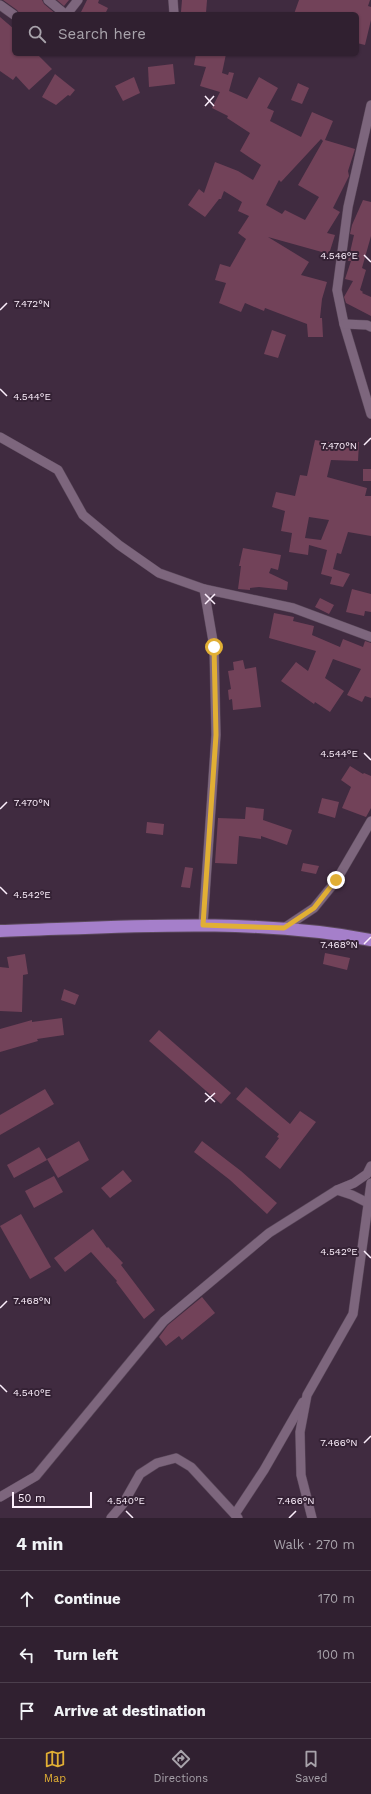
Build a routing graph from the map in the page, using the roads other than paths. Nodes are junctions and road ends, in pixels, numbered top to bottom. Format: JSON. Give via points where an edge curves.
{"nodes":[{"id":1,"x":48,"y":0,"type":"edge"},
{"id":2,"x":78,"y":0,"type":"edge"},
{"id":3,"x":173,"y":0,"type":"edge"},
{"id":4,"x":0,"y":5,"type":"edge"},
{"id":5,"x":63,"y":12,"type":"edge"},
{"id":6,"x":68,"y":12,"type":"edge"},
{"id":7,"x":174,"y":12,"type":"edge"},
{"id":8,"x":12,"y":14,"type":"edge"},
{"id":9,"x":371,"y":105,"type":"edge"},
{"id":10,"x":344,"y":324,"type":"junction"},
{"id":11,"x":371,"y":327,"type":"edge"},
{"id":12,"x":371,"y":414,"type":"edge"},
{"id":13,"x":0,"y":438,"type":"edge"},
{"id":14,"x":204,"y":589,"type":"junction"},
{"id":15,"x":371,"y":637,"type":"edge"},
{"id":16,"x":371,"y":822,"type":"edge"},
{"id":17,"x":203,"y":925,"type":"junction"},
{"id":18,"x":284,"y":928,"type":"junction"},
{"id":19,"x":0,"y":931,"type":"edge"},
{"id":20,"x":371,"y":940,"type":"edge"},
{"id":21,"x":371,"y":1166,"type":"edge"},
{"id":22,"x":371,"y":1183,"type":"edge"},
{"id":23,"x":337,"y":1190,"type":"junction"},
{"id":24,"x":368,"y":1203,"type":"junction"},
{"id":25,"x":307,"y":1395,"type":"junction"},
{"id":26,"x":0,"y":1497,"type":"edge"},
{"id":27,"x":236,"y":1516,"type":"edge"},
{"id":28,"x":111,"y":1518,"type":"edge"},
{"id":29,"x":312,"y":1518,"type":"edge"}],
"edges":[{"from":1,"to":5,"type":"street"},
{"from":2,"to":6,"type":"street"},
{"from":3,"to":7,"type":"street"},
{"from":4,"to":8,"type":"street"},
{"from":9,"to":10,"type":"street","via":[[348,207],[338,282]]},
{"from":10,"to":11,"type":"street"},
{"from":10,"to":12,"type":"street"},
{"from":13,"to":14,"type":"street","via":[[58,470],[83,515],[119,545],[159,572]]},
{"from":14,"to":15,"type":"street","via":[[293,608]]},
{"from":14,"to":17,"type":"street","via":[[214,647],[216,735]]},
{"from":16,"to":18,"type":"street","via":[[336,880],[314,908]]},
{"from":17,"to":18,"type":"main road"},
{"from":17,"to":19,"type":"main road"},
{"from":18,"to":20,"type":"main road"},
{"from":21,"to":23,"type":"street","via":[[368,1174]]},
{"from":22,"to":24,"type":"street"},
{"from":23,"to":24,"type":"street"},
{"from":23,"to":26,"type":"street","via":[[269,1233],[164,1322],[36,1476]]},
{"from":24,"to":25,"type":"street","via":[[353,1314]]},
{"from":25,"to":27,"type":"street"},
{"from":25,"to":29,"type":"street","via":[[300,1432],[301,1475]]},
{"from":27,"to":28,"type":"street","via":[[191,1467],[176,1458],[157,1463],[140,1474],[123,1504]]}]}
